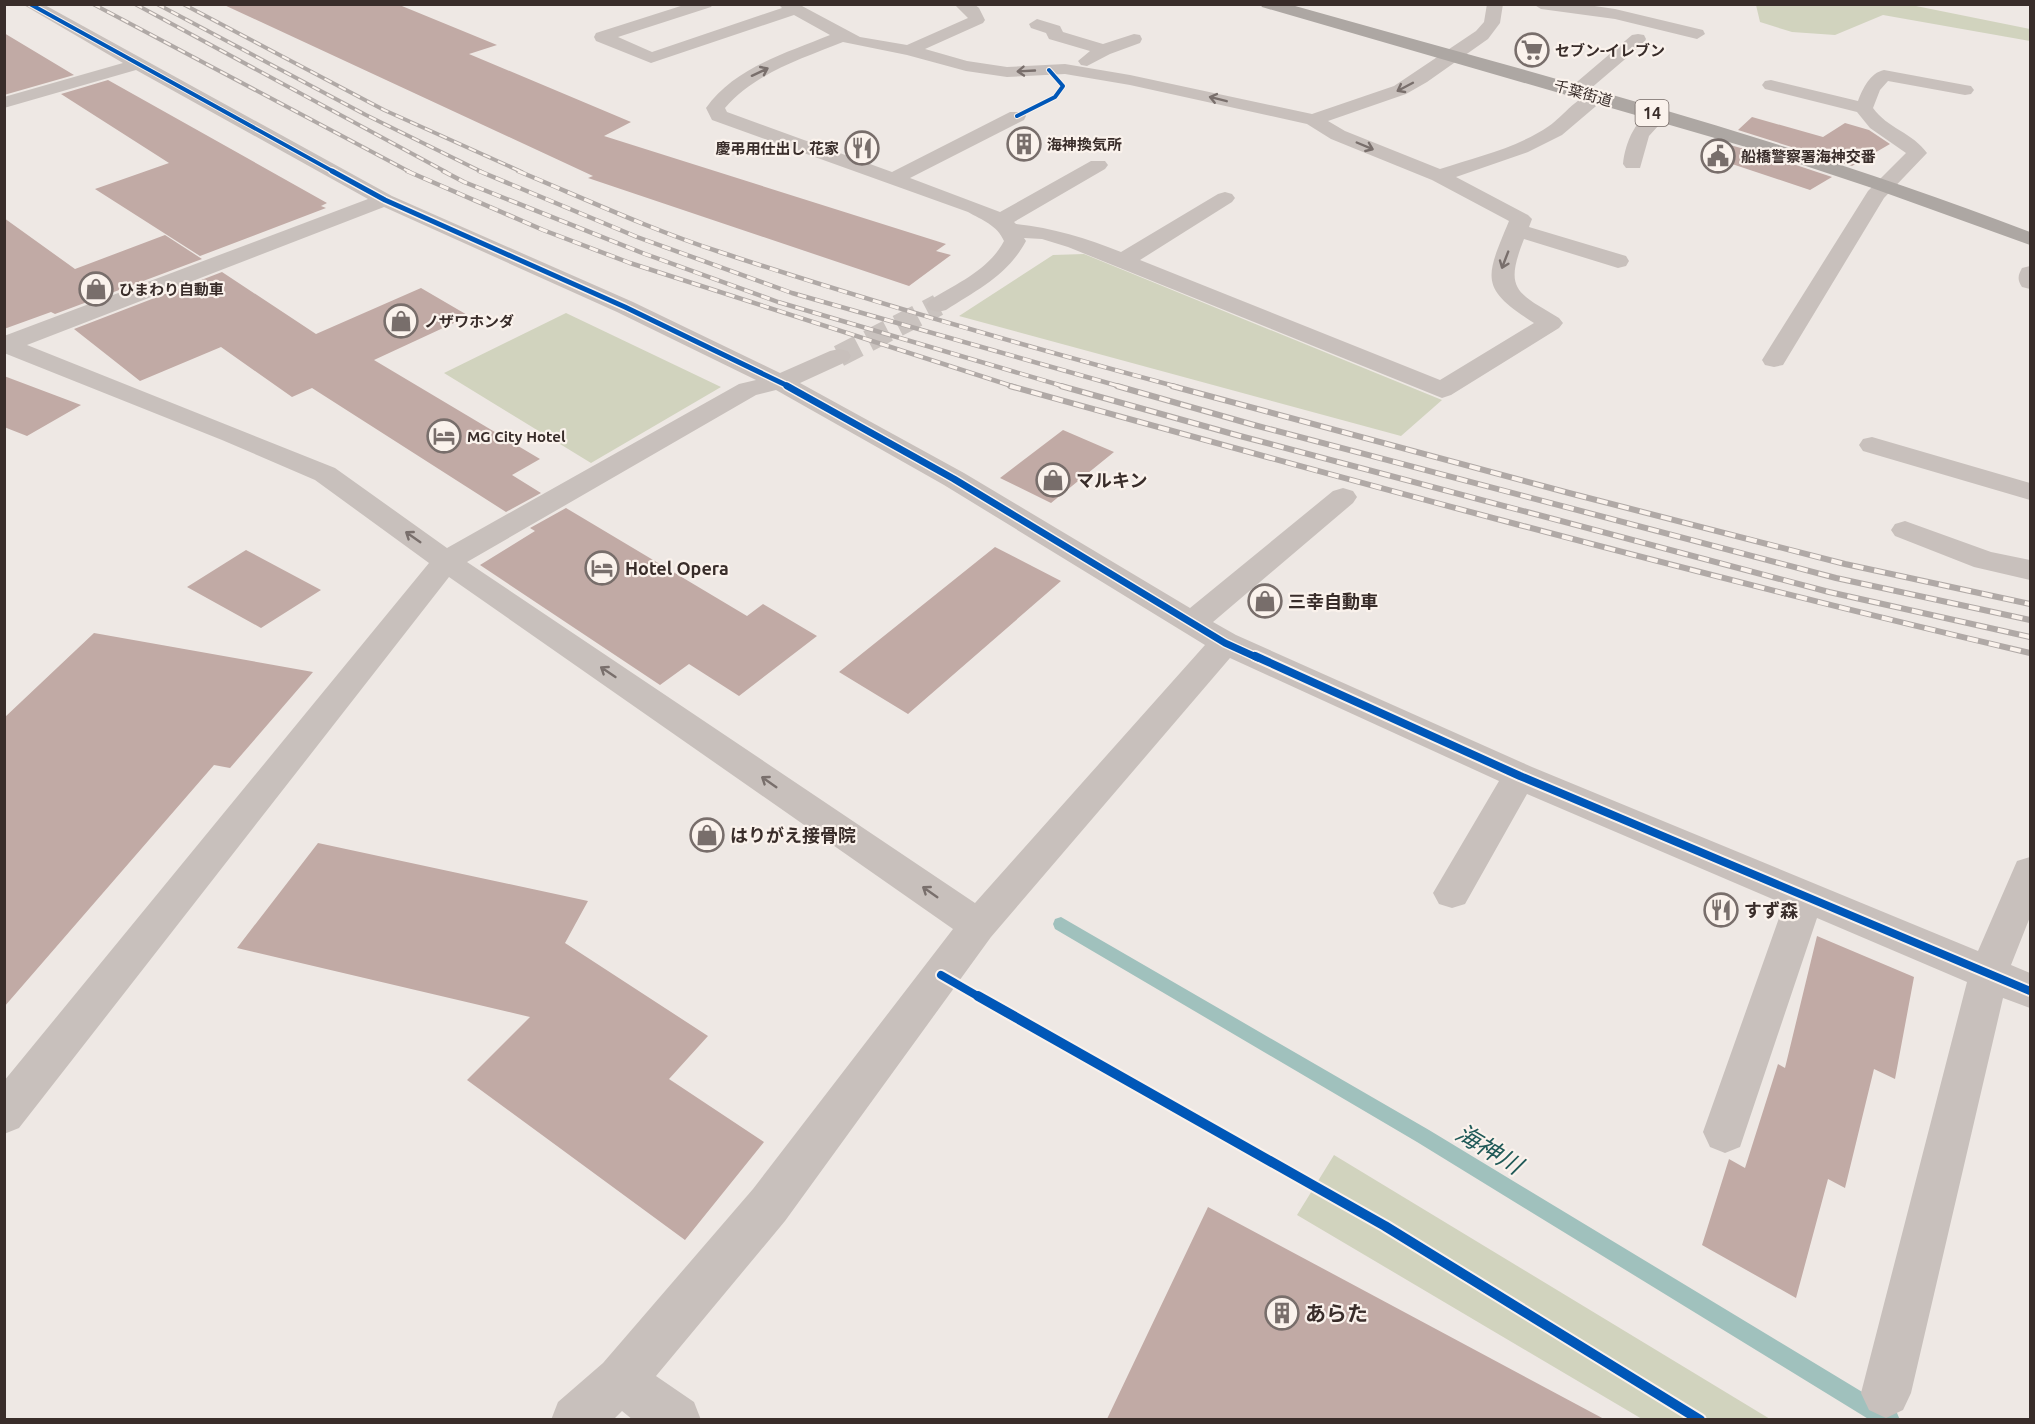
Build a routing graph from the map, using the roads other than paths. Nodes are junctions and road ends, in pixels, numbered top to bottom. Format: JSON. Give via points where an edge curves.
{"nodes":[{"id":1,"x":705,"y":4,"type":"edge"},
{"id":2,"x":962,"y":4,"type":"edge"},
{"id":3,"x":1268,"y":4,"type":"edge"},
{"id":4,"x":1495,"y":4,"type":"edge"},
{"id":5,"x":1541,"y":4,"type":"edge"},
{"id":6,"x":26,"y":6,"type":"edge"},
{"id":7,"x":791,"y":7,"type":"edge"},
{"id":8,"x":1037,"y":24,"type":"dead end"},
{"id":9,"x":1696,"y":34,"type":"dead end"},
{"id":10,"x":843,"y":36,"type":"junction"},
{"id":11,"x":1134,"y":39,"type":"dead end"},
{"id":12,"x":1638,"y":39,"type":"dead end"},
{"id":13,"x":909,"y":50,"type":"junction"},
{"id":14,"x":1104,"y":50,"type":"junction"},
{"id":15,"x":1454,"y":56,"type":"junction"},
{"id":16,"x":137,"y":64,"type":"junction"},
{"id":17,"x":1072,"y":70,"type":"junction"},
{"id":18,"x":1771,"y":85,"type":"dead end"},
{"id":19,"x":1965,"y":90,"type":"dead end"},
{"id":20,"x":1586,"y":94,"type":"junction"},
{"id":21,"x":4,"y":103,"type":"edge"},
{"id":22,"x":1864,"y":108,"type":"junction"},
{"id":23,"x":1659,"y":115,"type":"junction"},
{"id":24,"x":1017,"y":117,"type":"dead end"},
{"id":25,"x":1314,"y":120,"type":"junction"},
{"id":26,"x":1098,"y":165,"type":"dead end"},
{"id":27,"x":1633,"y":165,"type":"dead end"},
{"id":28,"x":1439,"y":176,"type":"junction"},
{"id":29,"x":893,"y":179,"type":"junction"},
{"id":30,"x":1885,"y":185,"type":"junction"},
{"id":31,"x":1225,"y":198,"type":"dead end"},
{"id":32,"x":385,"y":200,"type":"junction"},
{"id":33,"x":1006,"y":225,"type":"junction"},
{"id":34,"x":1517,"y":230,"type":"junction"},
{"id":35,"x":2031,"y":239,"type":"edge"},
{"id":36,"x":1123,"y":261,"type":"junction"},
{"id":37,"x":1618,"y":261,"type":"dead end"},
{"id":38,"x":2031,"y":273,"type":"edge"},
{"id":39,"x":2031,"y":282,"type":"edge"},
{"id":40,"x":938,"y":305,"type":"tunnel mouth"},
{"id":41,"x":5,"y":344,"type":"edge"},
{"id":42,"x":839,"y":356,"type":"tunnel mouth"},
{"id":43,"x":1774,"y":360,"type":"dead end"},
{"id":44,"x":780,"y":382,"type":"junction"},
{"id":45,"x":1872,"y":445,"type":"dead end"},
{"id":46,"x":2031,"y":492,"type":"edge"},
{"id":47,"x":1343,"y":497,"type":"dead end"},
{"id":48,"x":1905,"y":530,"type":"dead end"},
{"id":49,"x":446,"y":561,"type":"junction"},
{"id":50,"x":2031,"y":570,"type":"edge"},
{"id":51,"x":1192,"y":623,"type":"junction"},
{"id":52,"x":1225,"y":643,"type":"junction"},
{"id":53,"x":1520,"y":776,"type":"junction"},
{"id":54,"x":2031,"y":872,"type":"edge"},
{"id":55,"x":1452,"y":893,"type":"dead end"},
{"id":56,"x":1805,"y":896,"type":"junction"},
{"id":57,"x":978,"y":926,"type":"junction"},
{"id":58,"x":1989,"y":972,"type":"junction"},
{"id":59,"x":2031,"y":991,"type":"edge"},
{"id":60,"x":4,"y":1114,"type":"edge"},
{"id":61,"x":1725,"y":1132,"type":"dead end"},
{"id":62,"x":620,"y":1380,"type":"junction"},
{"id":63,"x":1886,"y":1393,"type":"dead end"},
{"id":64,"x":576,"y":1419,"type":"edge"},
{"id":65,"x":676,"y":1419,"type":"edge"}],
"edges":[{"from":1,"to":7,"type":"street","via":[[602,37],[651,58]]},
{"from":2,"to":13,"type":"street","via":[[974,11],[977,20]]},
{"from":3,"to":15,"type":"highway","name":"千葉街道","number":"14"},
{"from":4,"to":15,"type":"street","via":[[1492,23]]},
{"from":5,"to":9,"type":"street","via":[[1669,22]]},
{"from":6,"to":16,"type":"street"},
{"from":7,"to":10,"type":"street"},
{"from":8,"to":14,"type":"street","via":[[1054,30],[1055,35]]},
{"from":10,"to":13,"type":"street"},
{"from":29,"to":10,"type":"street","one_way":true,"via":[[730,121],[719,116],[715,108],[753,75]]},
{"from":11,"to":14,"type":"street"},
{"from":12,"to":20,"type":"street"},
{"from":17,"to":13,"type":"street","one_way":true,"via":[[1007,72],[966,66]]},
{"from":14,"to":17,"type":"street"},
{"from":15,"to":20,"type":"highway","name":"千葉街道","number":"14"},
{"from":15,"to":25,"type":"street","one_way":true,"via":[[1400,90]]},
{"from":16,"to":21,"type":"street"},
{"from":16,"to":32,"type":"street"},
{"from":25,"to":17,"type":"street","one_way":true},
{"from":18,"to":22,"type":"street"},
{"from":19,"to":22,"type":"street","via":[[1884,75],[1872,88]]},
{"from":20,"to":23,"type":"highway","name":"千葉街道","number":"14"},
{"from":20,"to":28,"type":"street","via":[[1555,131],[1521,148]]},
{"from":22,"to":30,"type":"street","via":[[1871,121],[1917,153]]},
{"from":23,"to":27,"type":"street","via":[[1634,146]]},
{"from":23,"to":30,"type":"highway","name":"千葉街道","number":"14"},
{"from":24,"to":29,"type":"street"},
{"from":25,"to":28,"type":"street","one_way":true,"via":[[1338,135]]},
{"from":26,"to":33,"type":"street"},
{"from":28,"to":34,"type":"street","via":[[1521,219]]},
{"from":29,"to":33,"type":"street"},
{"from":30,"to":35,"type":"highway","name":"千葉街道","number":"14"},
{"from":30,"to":43,"type":"street","via":[[1875,195]]},
{"from":31,"to":36,"type":"street"},
{"from":32,"to":41,"type":"street"},
{"from":32,"to":44,"type":"street"},
{"from":33,"to":36,"type":"street","via":[[1076,242]]},
{"from":33,"to":40,"type":"street","via":[[1015,241],[1010,254]]},
{"from":34,"to":36,"type":"street","one_way":true,"via":[[1502,269],[1501,284],[1520,305],[1551,323],[1442,390]]},
{"from":34,"to":37,"type":"street"},
{"from":38,"to":39,"type":"street"},
{"from":49,"to":41,"type":"street","one_way":true,"via":[[325,474]]},
{"from":42,"to":44,"type":"street"},
{"from":44,"to":49,"type":"street","via":[[748,389]]},
{"from":44,"to":51,"type":"street","via":[[954,479]]},
{"from":45,"to":46,"type":"street"},
{"from":47,"to":51,"type":"street"},
{"from":48,"to":50,"type":"street","via":[[1984,560]]},
{"from":57,"to":49,"type":"street","one_way":true},
{"from":49,"to":60,"type":"street"},
{"from":51,"to":52,"type":"street"},
{"from":52,"to":53,"type":"street"},
{"from":52,"to":57,"type":"street"},
{"from":53,"to":55,"type":"street"},
{"from":53,"to":56,"type":"street"},
{"from":54,"to":58,"type":"street"},
{"from":56,"to":58,"type":"street"},
{"from":56,"to":61,"type":"street"},
{"from":57,"to":62,"type":"street","via":[[769,1205]]},
{"from":58,"to":59,"type":"street"},
{"from":58,"to":63,"type":"street"},
{"from":62,"to":64,"type":"street"},
{"from":62,"to":65,"type":"street"}]}
